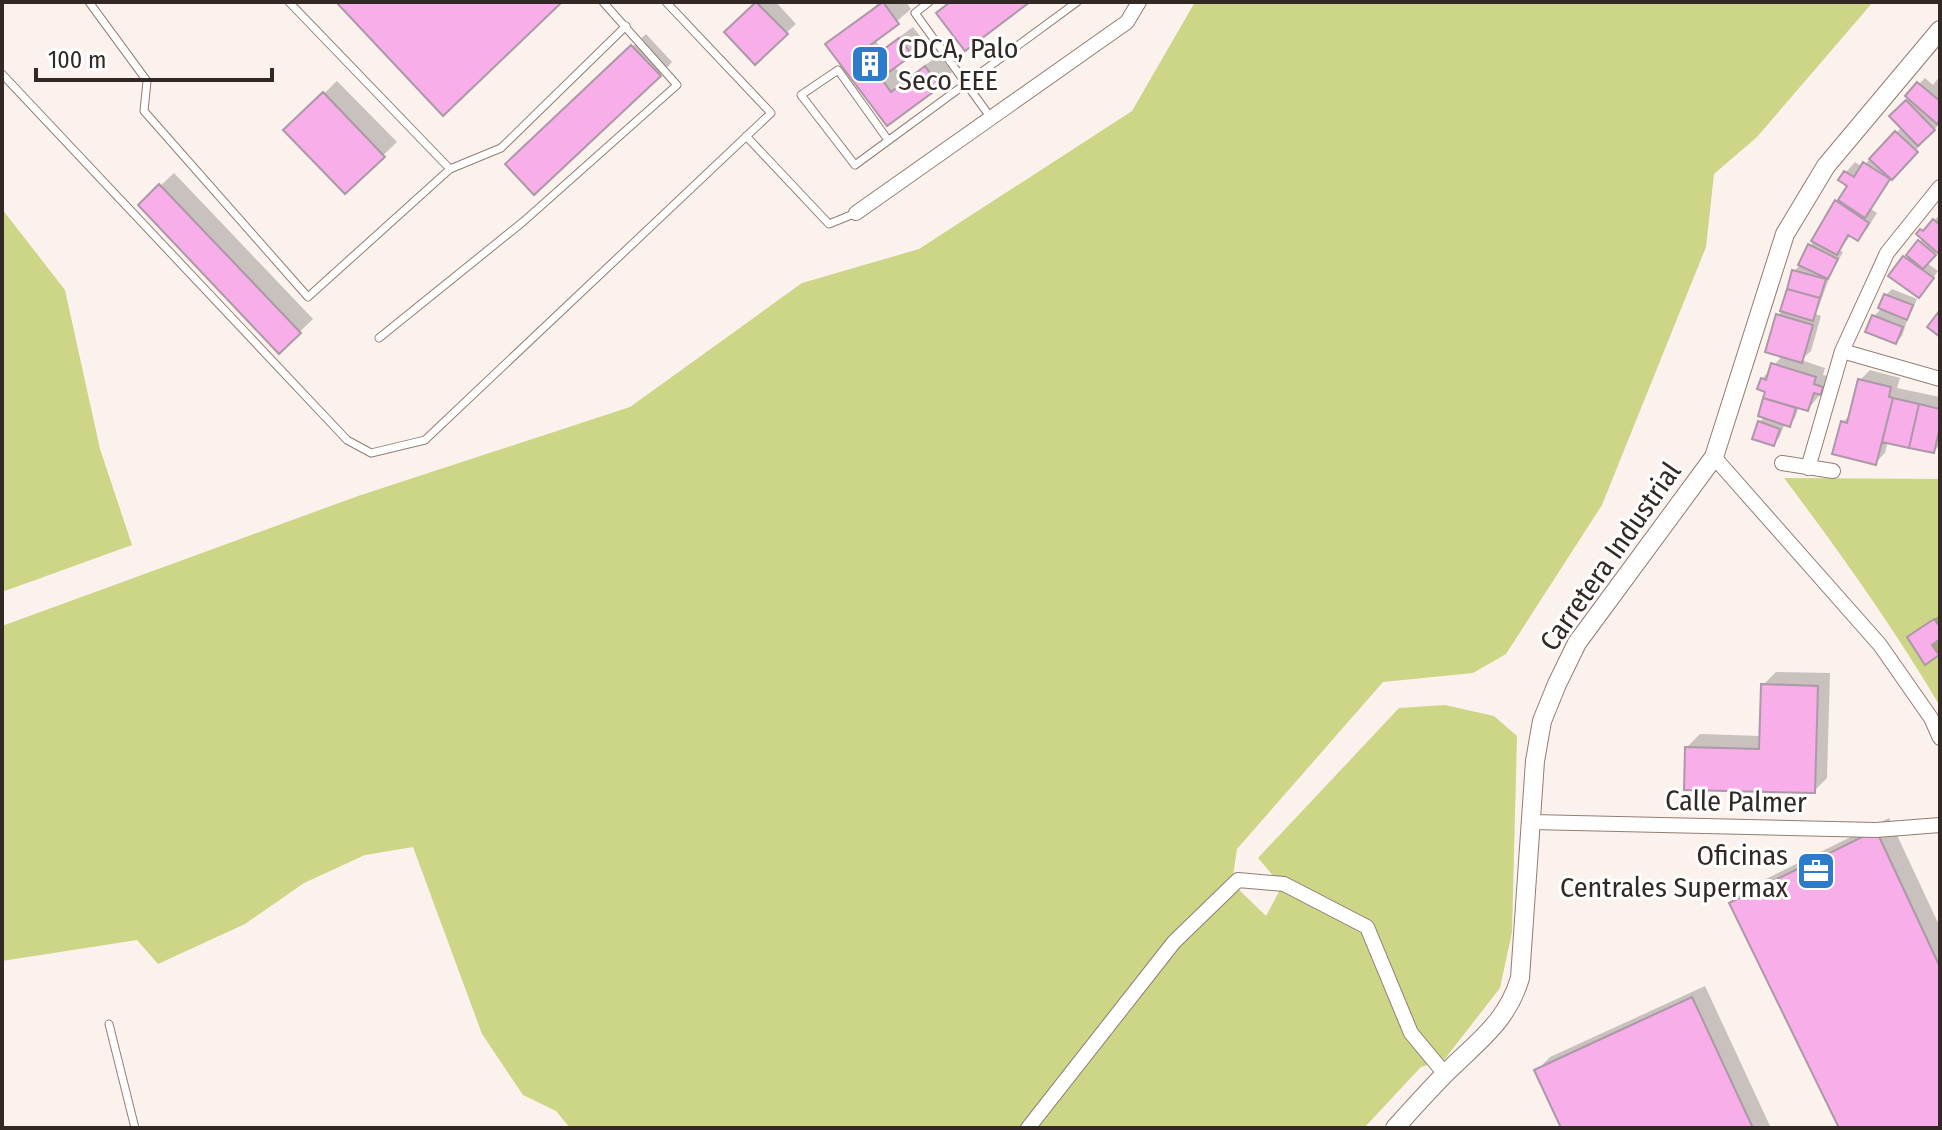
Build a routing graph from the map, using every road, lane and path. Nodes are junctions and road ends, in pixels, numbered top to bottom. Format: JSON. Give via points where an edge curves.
{"nodes":[{"id":1,"x":89,"y":2,"type":"edge"},
{"id":2,"x":289,"y":2,"type":"edge"},
{"id":3,"x":603,"y":2,"type":"edge"},
{"id":4,"x":666,"y":2,"type":"edge"},
{"id":5,"x":929,"y":2,"type":"edge"},
{"id":6,"x":1077,"y":2,"type":"edge"},
{"id":7,"x":1139,"y":2,"type":"edge"},
{"id":8,"x":626,"y":26,"type":"junction"},
{"id":9,"x":1940,"y":30,"type":"edge"},
{"id":10,"x":2,"y":74,"type":"edge"},
{"id":11,"x":965,"y":84,"type":"junction"},
{"id":12,"x":991,"y":118,"type":"junction"},
{"id":13,"x":746,"y":136,"type":"junction"},
{"id":14,"x":888,"y":140,"type":"junction"},
{"id":15,"x":450,"y":169,"type":"junction"},
{"id":16,"x":1940,"y":187,"type":"edge"},
{"id":17,"x":856,"y":213,"type":"joint"},
{"id":18,"x":379,"y":338,"type":"dead end"},
{"id":19,"x":1842,"y":351,"type":"junction"},
{"id":20,"x":1940,"y":379,"type":"edge"},
{"id":21,"x":1714,"y":457,"type":"junction"},
{"id":22,"x":1782,"y":463,"type":"dead end"},
{"id":23,"x":1808,"y":468,"type":"junction"},
{"id":24,"x":1833,"y":471,"type":"dead end"},
{"id":25,"x":1940,"y":738,"type":"edge"},
{"id":26,"x":1532,"y":822,"type":"junction"},
{"id":27,"x":1940,"y":825,"type":"edge"},
{"id":28,"x":109,"y":1024,"type":"dead end"},
{"id":29,"x":1445,"y":1074,"type":"junction"},
{"id":30,"x":135,"y":1128,"type":"edge"},
{"id":31,"x":1028,"y":1128,"type":"edge"},
{"id":32,"x":1395,"y":1128,"type":"edge"}],
"edges":[{"from":1,"to":15,"type":"lane","via":[[147,81],[144,111],[308,297]]},
{"from":2,"to":15,"type":"lane"},
{"from":3,"to":8,"type":"lane"},
{"from":4,"to":13,"type":"lane","via":[[771,113]]},
{"from":5,"to":11,"type":"lane","via":[[915,13]]},
{"from":6,"to":11,"type":"lane"},
{"from":7,"to":12,"type":"street","via":[[1127,22]]},
{"from":8,"to":15,"type":"lane","via":[[501,148]]},
{"from":8,"to":18,"type":"lane","via":[[677,85],[524,221]]},
{"from":9,"to":21,"type":"street","name":"Carretera Industrial","via":[[1826,166],[1785,234]]},
{"from":10,"to":13,"type":"lane","via":[[347,440],[371,453],[425,440]]},
{"from":11,"to":12,"type":"lane"},
{"from":11,"to":14,"type":"lane"},
{"from":12,"to":17,"type":"street"},
{"from":13,"to":17,"type":"lane","via":[[829,224]]},
{"from":14,"to":14,"type":"lane","via":[[855,165],[801,95],[838,70]]},
{"from":16,"to":19,"type":"street","via":[[1887,253]]},
{"from":19,"to":20,"type":"street"},
{"from":19,"to":23,"type":"street"},
{"from":21,"to":25,"type":"street","via":[[1880,645]]},
{"from":21,"to":26,"type":"street","name":"Carretera Industrial","via":[[1570,656],[1542,721]]},
{"from":22,"to":23,"type":"street"},
{"from":23,"to":24,"type":"street"},
{"from":26,"to":27,"type":"street","name":"Calle Palmer","via":[[1876,830]]},
{"from":26,"to":29,"type":"street","name":"Carretera Industrial","via":[[1514,1001]]},
{"from":28,"to":30,"type":"lane"},
{"from":29,"to":31,"type":"street","via":[[1411,1033],[1367,927],[1284,884],[1238,880],[1174,942]]},
{"from":29,"to":32,"type":"street","name":"Carretera Industrial"}]}
